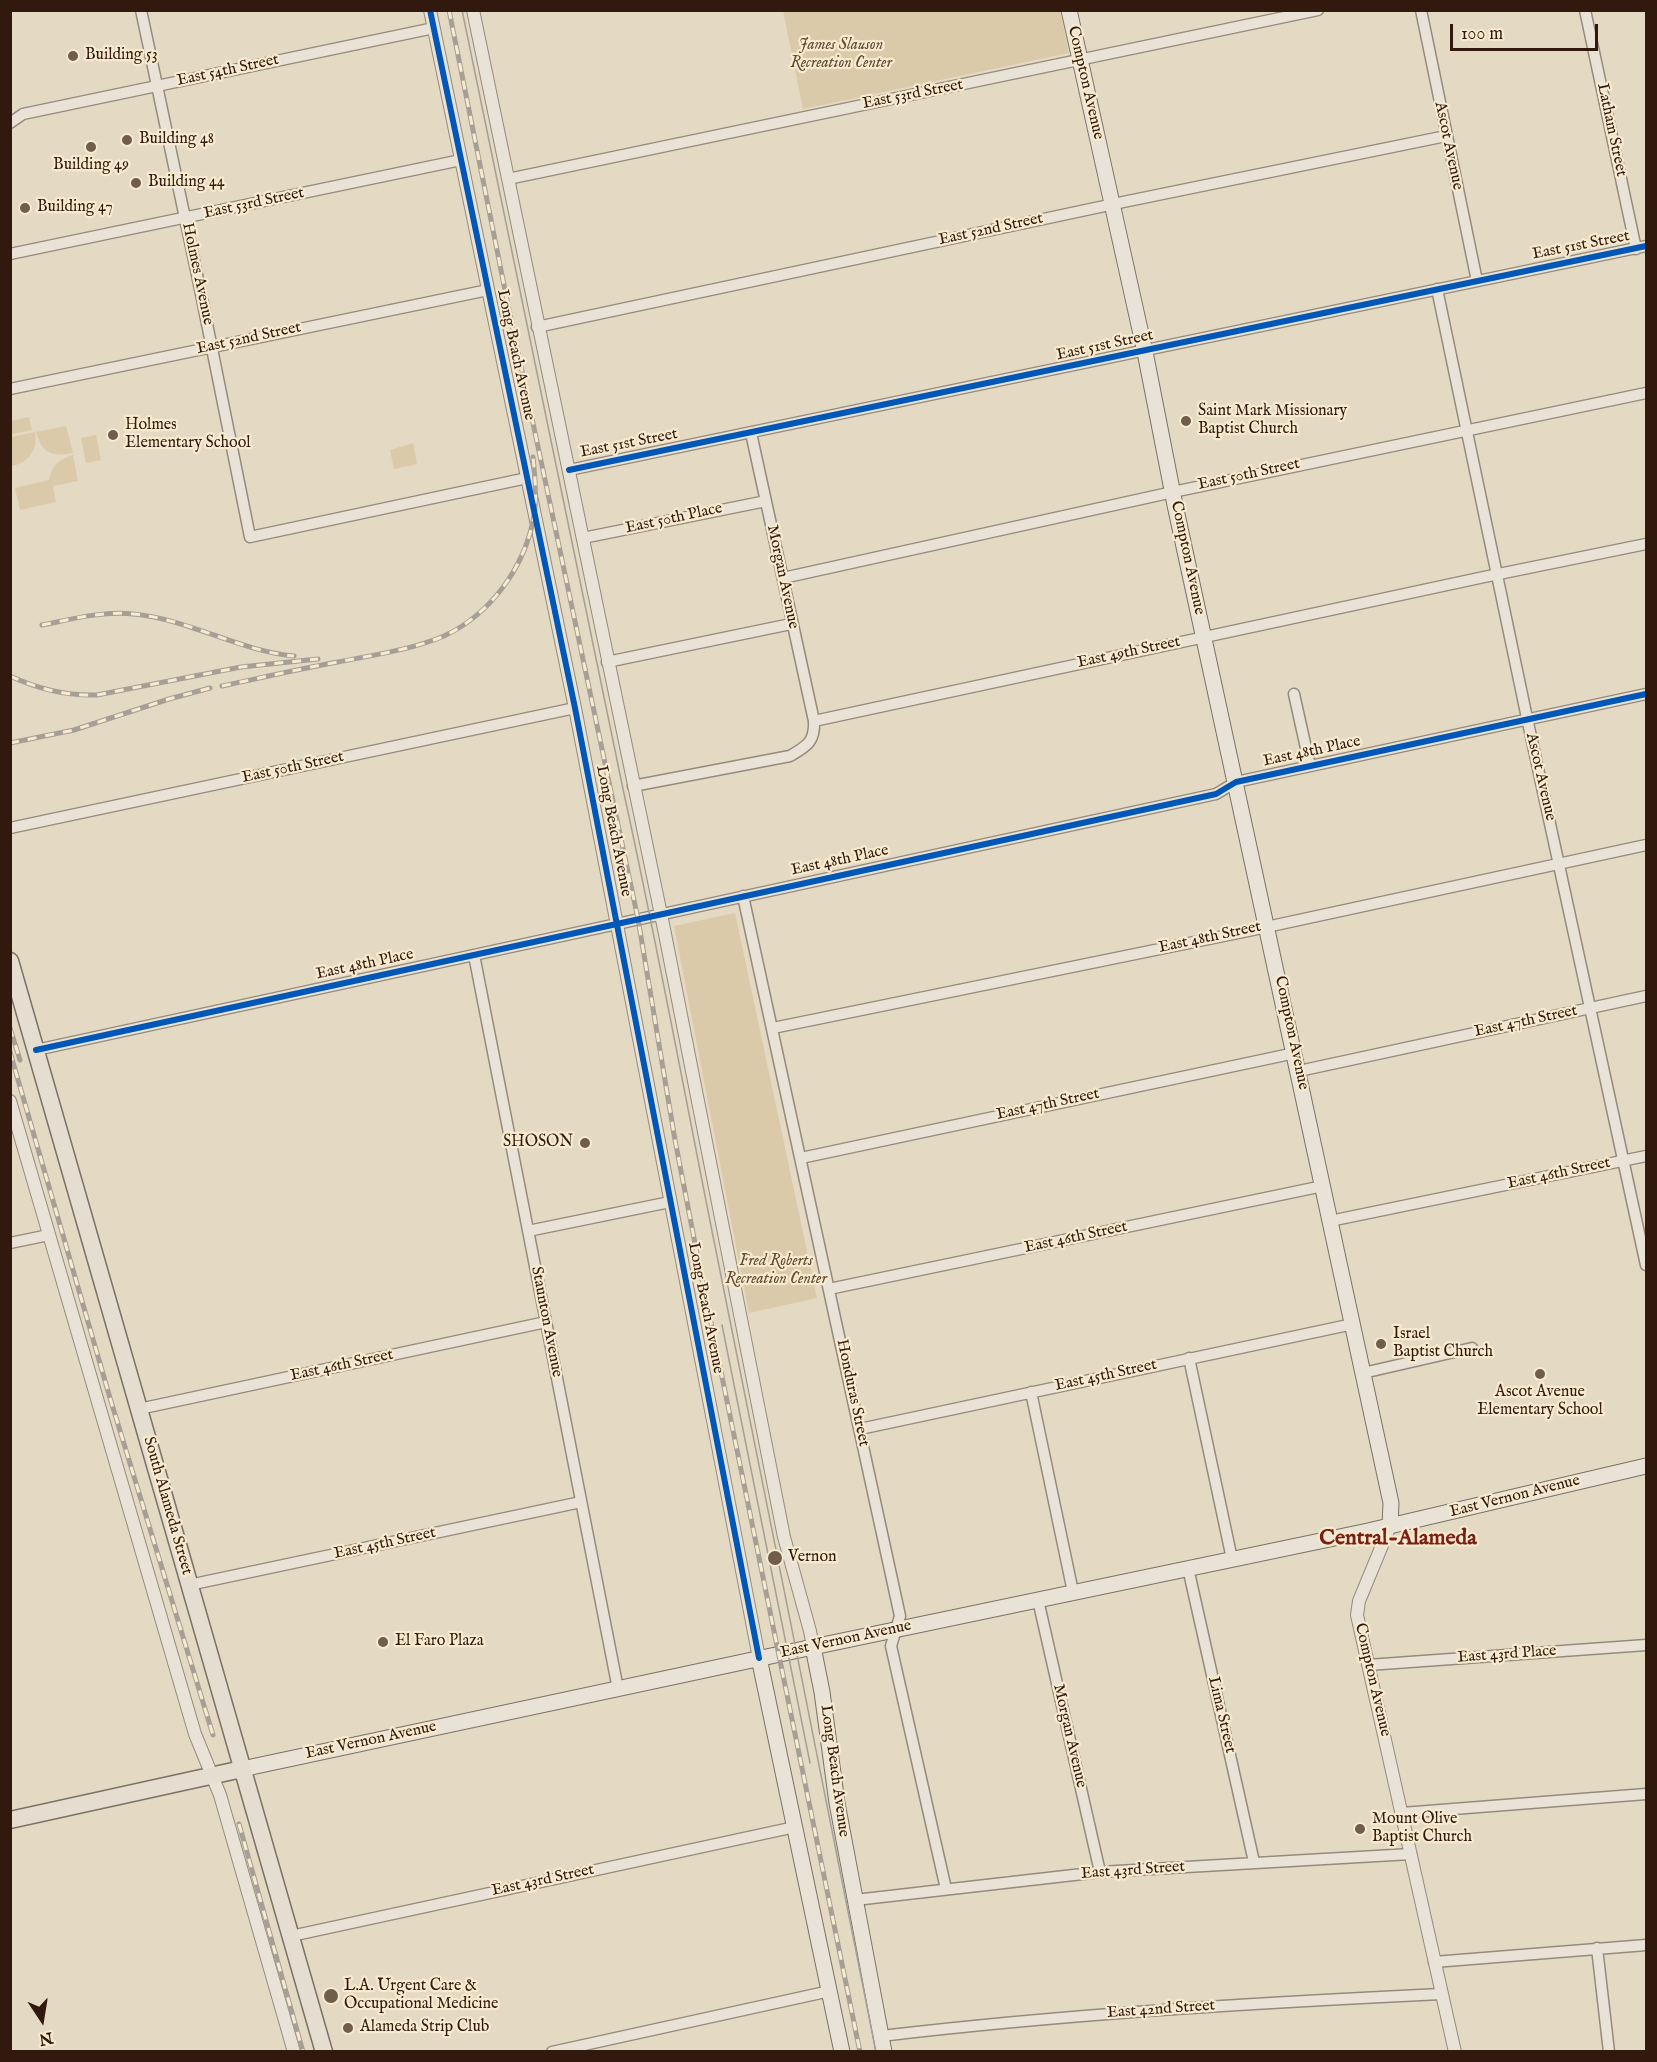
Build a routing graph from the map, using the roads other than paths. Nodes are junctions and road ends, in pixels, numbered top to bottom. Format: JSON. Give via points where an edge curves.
{"nodes":[{"id":1,"x":141,"y":10,"type":"edge"},
{"id":2,"x":430,"y":10,"type":"edge"},
{"id":3,"x":473,"y":10,"type":"edge"},
{"id":4,"x":1069,"y":10,"type":"edge"},
{"id":5,"x":1318,"y":10,"type":"edge"},
{"id":6,"x":1421,"y":10,"type":"edge"},
{"id":7,"x":1585,"y":10,"type":"edge"},
{"id":8,"x":434,"y":28,"type":"junction"},
{"id":9,"x":1080,"y":61,"type":"junction"},
{"id":10,"x":158,"y":86,"type":"junction"},
{"id":11,"x":10,"y":123,"type":"edge"},
{"id":12,"x":1446,"y":136,"type":"junction"},
{"id":13,"x":461,"y":160,"type":"junction"},
{"id":14,"x":508,"y":179,"type":"junction"},
{"id":15,"x":1112,"y":204,"type":"junction"},
{"id":16,"x":185,"y":218,"type":"junction"},
{"id":17,"x":1642,"y":248,"type":"edge"},
{"id":18,"x":10,"y":254,"type":"edge"},
{"id":19,"x":1477,"y":281,"type":"junction"},
{"id":20,"x":1437,"y":289,"type":"junction"},
{"id":21,"x":488,"y":290,"type":"junction"},
{"id":22,"x":537,"y":327,"type":"junction"},
{"id":23,"x":212,"y":347,"type":"junction"},
{"id":24,"x":1145,"y":352,"type":"junction"},
{"id":25,"x":10,"y":389,"type":"edge"},
{"id":26,"x":1647,"y":393,"type":"edge"},
{"id":27,"x":1467,"y":430,"type":"junction"},
{"id":28,"x":751,"y":433,"type":"junction"},
{"id":29,"x":569,"y":470,"type":"junction"},
{"id":30,"x":527,"y":478,"type":"junction"},
{"id":31,"x":1173,"y":492,"type":"junction"},
{"id":32,"x":766,"y":501,"type":"junction"},
{"id":33,"x":583,"y":538,"type":"junction"},
{"id":34,"x":1647,"y":544,"type":"edge"},
{"id":35,"x":1497,"y":574,"type":"junction"},
{"id":36,"x":783,"y":578,"type":"junction"},
{"id":37,"x":791,"y":624,"type":"junction"},
{"id":38,"x":1204,"y":637,"type":"junction"},
{"id":39,"x":607,"y":662,"type":"junction"},
{"id":40,"x":1647,"y":693,"type":"edge"},
{"id":41,"x":1294,"y":694,"type":"dead end"},
{"id":42,"x":575,"y":708,"type":"junction"},
{"id":43,"x":1527,"y":718,"type":"junction"},
{"id":44,"x":814,"y":721,"type":"junction"},
{"id":45,"x":1310,"y":766,"type":"junction"},
{"id":46,"x":1236,"y":782,"type":"junction"},
{"id":47,"x":633,"y":786,"type":"junction"},
{"id":48,"x":10,"y":828,"type":"edge"},
{"id":49,"x":1647,"y":845,"type":"edge"},
{"id":50,"x":1560,"y":863,"type":"junction"},
{"id":51,"x":743,"y":896,"type":"junction"},
{"id":52,"x":660,"y":914,"type":"junction"},
{"id":53,"x":617,"y":924,"type":"junction"},
{"id":54,"x":1268,"y":926,"type":"junction"},
{"id":55,"x":474,"y":955,"type":"junction"},
{"id":56,"x":10,"y":961,"type":"edge"},
{"id":57,"x":1647,"y":996,"type":"edge"},
{"id":58,"x":1590,"y":1008,"type":"junction"},
{"id":59,"x":772,"y":1028,"type":"junction"},
{"id":60,"x":36,"y":1050,"type":"junction"},
{"id":61,"x":1295,"y":1053,"type":"junction"},
{"id":62,"x":1299,"y":1071,"type":"junction"},
{"id":63,"x":10,"y":1101,"type":"edge"},
{"id":64,"x":1647,"y":1156,"type":"edge"},
{"id":65,"x":801,"y":1158,"type":"junction"},
{"id":66,"x":1623,"y":1161,"type":"junction"},
{"id":67,"x":1323,"y":1186,"type":"junction"},
{"id":68,"x":670,"y":1202,"type":"junction"},
{"id":69,"x":1330,"y":1221,"type":"junction"},
{"id":70,"x":528,"y":1231,"type":"junction"},
{"id":71,"x":49,"y":1235,"type":"junction"},
{"id":72,"x":10,"y":1243,"type":"edge"},
{"id":73,"x":1647,"y":1265,"type":"edge"},
{"id":74,"x":829,"y":1289,"type":"junction"},
{"id":75,"x":546,"y":1322,"type":"junction"},
{"id":76,"x":1353,"y":1324,"type":"junction"},
{"id":77,"x":1472,"y":1348,"type":"dead end"},
{"id":78,"x":1190,"y":1358,"type":"junction"},
{"id":79,"x":1363,"y":1373,"type":"junction"},
{"id":80,"x":1031,"y":1392,"type":"junction"},
{"id":81,"x":139,"y":1409,"type":"junction"},
{"id":82,"x":860,"y":1429,"type":"junction"},
{"id":83,"x":1647,"y":1466,"type":"edge"},
{"id":84,"x":581,"y":1502,"type":"junction"},
{"id":85,"x":1390,"y":1526,"type":"junction"},
{"id":86,"x":1232,"y":1559,"type":"junction"},
{"id":87,"x":1188,"y":1569,"type":"junction"},
{"id":88,"x":189,"y":1585,"type":"junction"},
{"id":89,"x":1073,"y":1592,"type":"junction"},
{"id":90,"x":1038,"y":1600,"type":"junction"},
{"id":91,"x":897,"y":1629,"type":"junction"},
{"id":92,"x":1647,"y":1646,"type":"edge"},
{"id":93,"x":813,"y":1647,"type":"junction"},
{"id":94,"x":759,"y":1658,"type":"junction"},
{"id":95,"x":1368,"y":1665,"type":"junction"},
{"id":96,"x":618,"y":1689,"type":"junction"},
{"id":97,"x":242,"y":1769,"type":"junction"},
{"id":98,"x":212,"y":1776,"type":"junction"},
{"id":99,"x":1647,"y":1794,"type":"edge"},
{"id":100,"x":1402,"y":1813,"type":"junction"},
{"id":101,"x":10,"y":1820,"type":"edge"},
{"id":102,"x":795,"y":1827,"type":"junction"},
{"id":103,"x":1411,"y":1854,"type":"junction"},
{"id":104,"x":1254,"y":1862,"type":"junction"},
{"id":105,"x":1100,"y":1872,"type":"junction"},
{"id":106,"x":945,"y":1889,"type":"junction"},
{"id":107,"x":855,"y":1900,"type":"junction"},
{"id":108,"x":291,"y":1936,"type":"junction"},
{"id":109,"x":1647,"y":1945,"type":"edge"},
{"id":110,"x":1597,"y":1948,"type":"junction"},
{"id":111,"x":1434,"y":1962,"type":"junction"},
{"id":112,"x":830,"y":1991,"type":"junction"},
{"id":113,"x":1441,"y":1994,"type":"junction"},
{"id":114,"x":881,"y":2036,"type":"junction"},
{"id":115,"x":294,"y":2052,"type":"edge"},
{"id":116,"x":324,"y":2052,"type":"edge"},
{"id":117,"x":552,"y":2052,"type":"edge"},
{"id":118,"x":842,"y":2052,"type":"edge"},
{"id":119,"x":884,"y":2052,"type":"edge"},
{"id":120,"x":1455,"y":2052,"type":"edge"},
{"id":121,"x":1609,"y":2052,"type":"edge"}],
"edges":[{"from":1,"to":10,"type":"street","name":"Holmes Avenue"},
{"from":2,"to":8,"type":"street","name":"Long Beach Avenue"},
{"from":3,"to":14,"type":"street","name":"Long Beach Avenue"},
{"from":4,"to":9,"type":"main road","name":"Compton Avenue"},
{"from":5,"to":9,"type":"street","name":"East 53rd Street"},
{"from":6,"to":12,"type":"street","name":"Ascot Avenue"},
{"from":7,"to":17,"type":"street","name":"Latham Street"},
{"from":8,"to":10,"type":"street","name":"East 54th Street"},
{"from":8,"to":13,"type":"street","name":"Long Beach Avenue"},
{"from":9,"to":14,"type":"street","name":"East 53rd Street"},
{"from":9,"to":15,"type":"main road","name":"Compton Avenue"},
{"from":10,"to":11,"type":"street","name":"East 54th Street","via":[[23,114]]},
{"from":10,"to":16,"type":"street","name":"Holmes Avenue"},
{"from":12,"to":15,"type":"street","name":"East 52nd Street"},
{"from":12,"to":19,"type":"street","name":"Ascot Avenue"},
{"from":13,"to":16,"type":"street","name":"East 53rd Street"},
{"from":13,"to":21,"type":"street","name":"Long Beach Avenue"},
{"from":14,"to":22,"type":"street","name":"Long Beach Avenue"},
{"from":15,"to":22,"type":"street","name":"East 52nd Street"},
{"from":15,"to":24,"type":"main road","name":"Compton Avenue"},
{"from":16,"to":18,"type":"street","name":"East 53rd Street"},
{"from":16,"to":23,"type":"street","name":"Holmes Avenue"},
{"from":17,"to":19,"type":"street","name":"East 51st Street"},
{"from":19,"to":20,"type":"street","name":"East 51st Street"},
{"from":20,"to":24,"type":"street","name":"East 51st Street"},
{"from":20,"to":27,"type":"street","name":"Ascot Avenue"},
{"from":21,"to":23,"type":"street","name":"East 52nd Street"},
{"from":21,"to":30,"type":"street","name":"Long Beach Avenue"},
{"from":22,"to":29,"type":"street","name":"Long Beach Avenue"},
{"from":23,"to":25,"type":"street","name":"East 52nd Street"},
{"from":23,"to":30,"type":"street","name":"Holmes Avenue","via":[[250,537]]},
{"from":24,"to":28,"type":"street","name":"East 51st Street"},
{"from":24,"to":31,"type":"main road","name":"Compton Avenue"},
{"from":26,"to":27,"type":"street","name":"East 50th Street"},
{"from":27,"to":31,"type":"street","name":"East 50th Street"},
{"from":27,"to":35,"type":"street","name":"Ascot Avenue"},
{"from":28,"to":29,"type":"street","name":"East 51st Street"},
{"from":28,"to":32,"type":"street","name":"Morgan Avenue"},
{"from":29,"to":33,"type":"street","name":"Long Beach Avenue"},
{"from":30,"to":42,"type":"street","name":"Long Beach Avenue"},
{"from":31,"to":36,"type":"street","name":"East 50th Street"},
{"from":31,"to":38,"type":"main road","name":"Compton Avenue"},
{"from":32,"to":33,"type":"street","name":"East 50th Place"},
{"from":32,"to":36,"type":"street","name":"Morgan Avenue"},
{"from":33,"to":39,"type":"street","name":"Long Beach Avenue"},
{"from":34,"to":35,"type":"street","name":"East 49th Street"},
{"from":35,"to":38,"type":"street","name":"East 49th Street"},
{"from":35,"to":43,"type":"street","name":"Ascot Avenue"},
{"from":36,"to":37,"type":"street","name":"Morgan Avenue"},
{"from":37,"to":39,"type":"street"},
{"from":37,"to":44,"type":"street","name":"Morgan Avenue"},
{"from":38,"to":44,"type":"street","name":"East 49th Street"},
{"from":38,"to":46,"type":"main road","name":"Compton Avenue"},
{"from":39,"to":47,"type":"street","name":"Long Beach Avenue"},
{"from":40,"to":43,"type":"street","name":"East 48th Place"},
{"from":41,"to":45,"type":"street"},
{"from":42,"to":48,"type":"street","name":"East 50th Street"},
{"from":42,"to":53,"type":"street","name":"Long Beach Avenue"},
{"from":43,"to":45,"type":"street","name":"East 48th Place"},
{"from":43,"to":50,"type":"street","name":"Ascot Avenue"},
{"from":44,"to":47,"type":"street","via":[[814,733],[807,746],[790,756]]},
{"from":45,"to":46,"type":"street","name":"East 48th Place"},
{"from":46,"to":51,"type":"street","name":"East 48th Place","via":[[1216,794]]},
{"from":46,"to":54,"type":"main road","name":"Compton Avenue"},
{"from":47,"to":52,"type":"street","name":"Long Beach Avenue"},
{"from":49,"to":50,"type":"street","name":"East 48th Street"},
{"from":50,"to":54,"type":"street","name":"East 48th Street"},
{"from":50,"to":58,"type":"street","name":"Ascot Avenue"},
{"from":51,"to":52,"type":"street","name":"East 48th Place"},
{"from":51,"to":59,"type":"street","name":"Honduras Street"},
{"from":52,"to":53,"type":"street","name":"East 48th Place"},
{"from":52,"to":93,"type":"street","name":"Long Beach Avenue","via":[[784,1537]]},
{"from":53,"to":55,"type":"street","name":"East 48th Place"},
{"from":53,"to":68,"type":"street","name":"Long Beach Avenue"},
{"from":54,"to":59,"type":"street","name":"East 48th Street"},
{"from":54,"to":61,"type":"main road","name":"Compton Avenue"},
{"from":55,"to":60,"type":"street","name":"East 48th Place"},
{"from":55,"to":70,"type":"street","name":"Staunton Avenue"},
{"from":56,"to":60,"type":"main road","name":"South Alameda Street"},
{"from":57,"to":58,"type":"street","name":"East 47th Street"},
{"from":58,"to":62,"type":"street","name":"East 47th Street"},
{"from":58,"to":66,"type":"street","name":"Ascot Avenue"},
{"from":59,"to":65,"type":"street","name":"Honduras Street"},
{"from":60,"to":81,"type":"main road","name":"South Alameda Street"},
{"from":61,"to":62,"type":"main road","name":"Compton Avenue"},
{"from":61,"to":65,"type":"street","name":"East 47th Street"},
{"from":62,"to":67,"type":"main road","name":"Compton Avenue"},
{"from":63,"to":71,"type":"street"},
{"from":64,"to":66,"type":"street","name":"East 46th Street"},
{"from":65,"to":74,"type":"street","name":"Honduras Street"},
{"from":66,"to":69,"type":"street","name":"East 46th Street"},
{"from":66,"to":73,"type":"street","name":"Ascot Avenue"},
{"from":67,"to":69,"type":"main road","name":"Compton Avenue"},
{"from":67,"to":74,"type":"street","name":"East 46th Street"},
{"from":68,"to":70,"type":"street"},
{"from":68,"to":94,"type":"street","name":"Long Beach Avenue"},
{"from":69,"to":76,"type":"main road","name":"Compton Avenue"},
{"from":70,"to":75,"type":"street","name":"Staunton Avenue"},
{"from":71,"to":72,"type":"street"},
{"from":71,"to":98,"type":"street","via":[[195,1734]]},
{"from":74,"to":82,"type":"street","name":"Honduras Street"},
{"from":75,"to":81,"type":"street","name":"East 46th Street"},
{"from":75,"to":84,"type":"street","name":"Staunton Avenue"},
{"from":76,"to":78,"type":"street","name":"East 45th Street"},
{"from":76,"to":79,"type":"main road","name":"Compton Avenue"},
{"from":77,"to":79,"type":"street"},
{"from":78,"to":80,"type":"street","name":"East 45th Street"},
{"from":78,"to":86,"type":"street"},
{"from":79,"to":85,"type":"main road","name":"Compton Avenue","via":[[1391,1503]]},
{"from":80,"to":82,"type":"street","name":"East 45th Street"},
{"from":80,"to":89,"type":"street"},
{"from":81,"to":88,"type":"main road","name":"South Alameda Street"},
{"from":82,"to":91,"type":"street","name":"Honduras Street","via":[[900,1616]]},
{"from":83,"to":85,"type":"main road","name":"East Vernon Avenue"},
{"from":84,"to":88,"type":"street","name":"East 45th Street"},
{"from":84,"to":96,"type":"street","name":"Staunton Avenue"},
{"from":85,"to":86,"type":"main road","name":"East Vernon Avenue"},
{"from":85,"to":95,"type":"street","name":"Compton Avenue","via":[[1358,1608]]},
{"from":86,"to":87,"type":"main road","name":"East Vernon Avenue"},
{"from":87,"to":89,"type":"main road","name":"East Vernon Avenue"},
{"from":87,"to":104,"type":"street","name":"Lima Street"},
{"from":88,"to":97,"type":"main road","name":"South Alameda Street"},
{"from":89,"to":90,"type":"main road","name":"East Vernon Avenue"},
{"from":90,"to":91,"type":"main road","name":"East Vernon Avenue"},
{"from":90,"to":105,"type":"street","name":"Morgan Avenue"},
{"from":91,"to":93,"type":"main road","name":"East Vernon Avenue"},
{"from":91,"to":106,"type":"street","name":"Honduras Street","via":[[891,1646]]},
{"from":92,"to":95,"type":"street","name":"East 43rd Place"},
{"from":93,"to":94,"type":"main road","name":"East Vernon Avenue"},
{"from":93,"to":107,"type":"main road","name":"Long Beach Avenue"},
{"from":94,"to":96,"type":"main road","name":"East Vernon Avenue"},
{"from":94,"to":102,"type":"main road","name":"Long Beach Avenue"},
{"from":95,"to":100,"type":"street","name":"Compton Avenue"},
{"from":96,"to":97,"type":"main road","name":"East Vernon Avenue"},
{"from":97,"to":98,"type":"main road","name":"East Vernon Avenue"},
{"from":97,"to":108,"type":"main road","name":"South Alameda Street"},
{"from":98,"to":101,"type":"main road","name":"East Vernon Avenue"},
{"from":98,"to":115,"type":"street"},
{"from":99,"to":100,"type":"street"},
{"from":100,"to":103,"type":"street","name":"Compton Avenue"},
{"from":102,"to":108,"type":"street","name":"East 43rd Street"},
{"from":102,"to":112,"type":"main road","name":"Long Beach Avenue"},
{"from":103,"to":104,"type":"street","name":"East 43rd Street"},
{"from":103,"to":111,"type":"street","name":"Compton Avenue"},
{"from":104,"to":105,"type":"street","name":"East 43rd Street"},
{"from":105,"to":106,"type":"street","name":"East 43rd Street"},
{"from":106,"to":107,"type":"street","name":"East 43rd Street"},
{"from":107,"to":114,"type":"main road","name":"Long Beach Avenue"},
{"from":108,"to":116,"type":"main road","name":"South Alameda Street"},
{"from":109,"to":110,"type":"street"},
{"from":110,"to":111,"type":"street"},
{"from":110,"to":121,"type":"street"},
{"from":111,"to":113,"type":"street","name":"Compton Avenue"},
{"from":112,"to":117,"type":"street"},
{"from":112,"to":118,"type":"main road","name":"Long Beach Avenue"},
{"from":113,"to":114,"type":"street","name":"East 42nd Street","via":[[1141,2011]]},
{"from":113,"to":120,"type":"street","name":"Compton Avenue"},
{"from":114,"to":119,"type":"main road","name":"Long Beach Avenue"}]}
